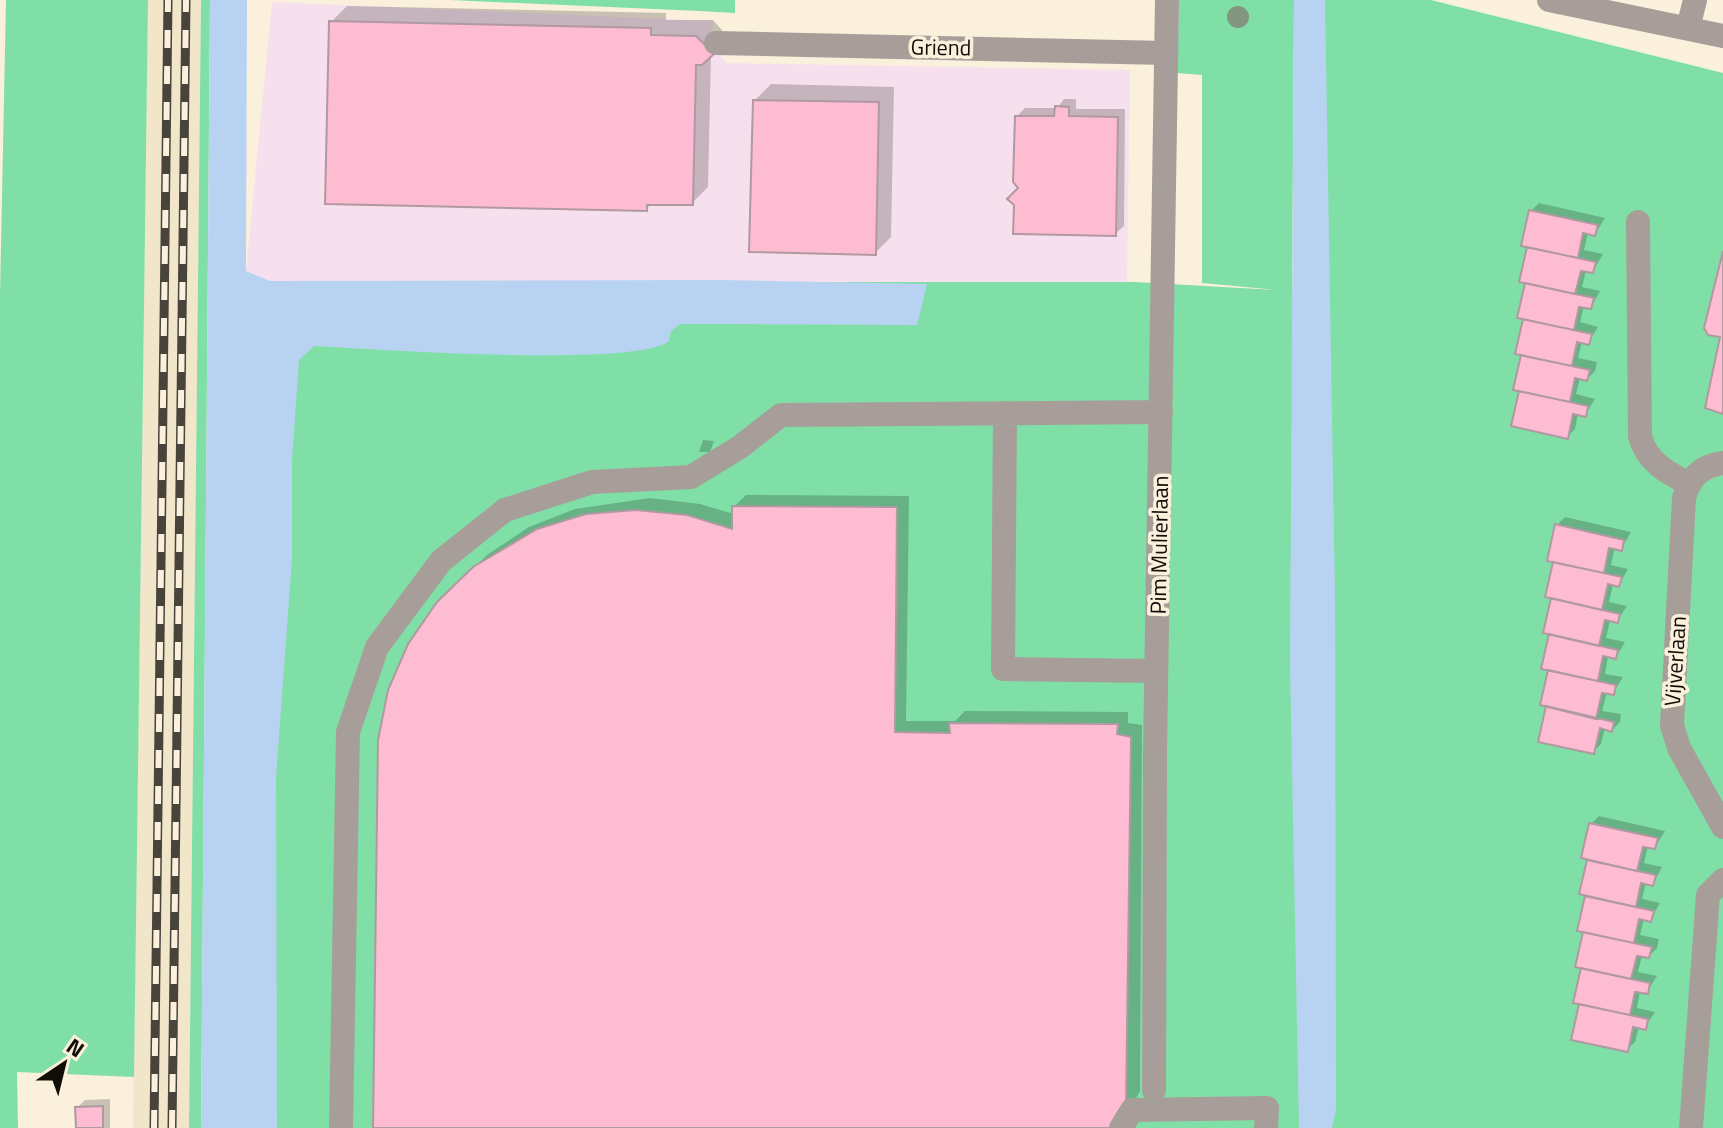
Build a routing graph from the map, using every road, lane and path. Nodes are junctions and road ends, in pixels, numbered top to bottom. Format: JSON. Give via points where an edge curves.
{"nodes":[{"id":1,"x":1167,"y":0,"type":"edge"},
{"id":2,"x":1549,"y":0,"type":"edge"},
{"id":3,"x":1695,"y":0,"type":"edge"},
{"id":4,"x":1688,"y":28,"type":"junction"},
{"id":5,"x":1723,"y":36,"type":"edge"},
{"id":6,"x":716,"y":43,"type":"dead end"},
{"id":7,"x":1166,"y":53,"type":"junction"},
{"id":8,"x":1638,"y":222,"type":"dead end"},
{"id":9,"x":1161,"y":412,"type":"junction"},
{"id":10,"x":1005,"y":413,"type":"junction"},
{"id":11,"x":1723,"y":463,"type":"edge"},
{"id":12,"x":1688,"y":483,"type":"junction"},
{"id":13,"x":1156,"y":671,"type":"junction"},
{"id":14,"x":1723,"y":827,"type":"edge"},
{"id":15,"x":1723,"y":880,"type":"edge"},
{"id":16,"x":1154,"y":1090,"type":"dead end"},
{"id":17,"x":341,"y":1128,"type":"edge"},
{"id":18,"x":1121,"y":1128,"type":"edge"},
{"id":19,"x":1266,"y":1128,"type":"edge"},
{"id":20,"x":1691,"y":1128,"type":"edge"}],
"edges":[{"from":1,"to":7,"type":"street","name":"Pim Mulierlaan"},
{"from":2,"to":4,"type":"street"},
{"from":3,"to":4,"type":"street"},
{"from":4,"to":5,"type":"street"},
{"from":6,"to":7,"type":"street","name":"Griend"},
{"from":7,"to":9,"type":"street","name":"Pim Mulierlaan"},
{"from":8,"to":12,"type":"street","via":[[1640,436],[1660,467]]},
{"from":9,"to":10,"type":"street"},
{"from":9,"to":13,"type":"street","name":"Pim Mulierlaan"},
{"from":10,"to":13,"type":"street","via":[[1003,669]]},
{"from":10,"to":17,"type":"street","via":[[781,415],[691,477],[592,482],[505,510],[441,561],[377,647],[348,732]]},
{"from":11,"to":12,"type":"street","via":[[1710,465]]},
{"from":12,"to":14,"type":"street","name":"Vijverlaan","via":[[1672,725],[1679,748]]},
{"from":13,"to":16,"type":"street","name":"Pim Mulierlaan"},
{"from":15,"to":20,"type":"street","via":[[1708,895]]},
{"from":18,"to":19,"type":"street","via":[[1132,1110],[1267,1108]]}]}
